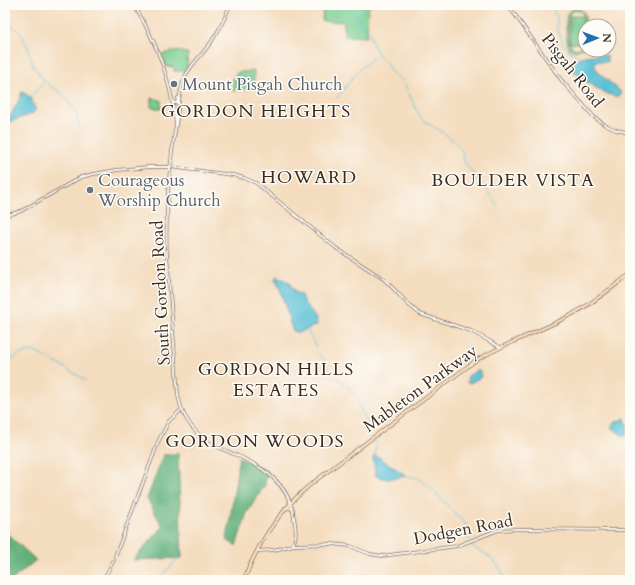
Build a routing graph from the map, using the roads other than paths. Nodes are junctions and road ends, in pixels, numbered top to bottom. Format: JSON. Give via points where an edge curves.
{"nodes":[{"id":1,"x":134,"y":5,"type":"edge"},
{"id":2,"x":230,"y":5,"type":"edge"},
{"id":3,"x":508,"y":5,"type":"edge"},
{"id":4,"x":179,"y":97,"type":"junction"},
{"id":5,"x":172,"y":101,"type":"junction"},
{"id":6,"x":178,"y":106,"type":"junction"},
{"id":7,"x":176,"y":125,"type":"junction"},
{"id":8,"x":630,"y":133,"type":"edge"},
{"id":9,"x":170,"y":167,"type":"junction"},
{"id":10,"x":5,"y":216,"type":"edge"},
{"id":11,"x":630,"y":274,"type":"edge"},
{"id":12,"x":500,"y":347,"type":"junction"},
{"id":13,"x":181,"y":410,"type":"junction"},
{"id":14,"x":290,"y":502,"type":"junction"},
{"id":15,"x":285,"y":508,"type":"junction"},
{"id":16,"x":293,"y":510,"type":"junction"},
{"id":17,"x":630,"y":530,"type":"edge"},
{"id":18,"x":293,"y":545,"type":"junction"},
{"id":19,"x":256,"y":551,"type":"junction"},
{"id":20,"x":103,"y":580,"type":"edge"},
{"id":21,"x":244,"y":580,"type":"edge"}],
"edges":[{"from":1,"to":5,"type":"street","via":[[159,51]]},
{"from":2,"to":4,"type":"street","name":"South Gordon Road","via":[[210,43],[188,70]]},
{"from":3,"to":8,"type":"street","name":"Pisgah Road","via":[[562,81],[599,122]]},
{"from":4,"to":5,"type":"street","via":[[176,103]]},
{"from":4,"to":6,"type":"street","name":"South Gordon Road"},
{"from":5,"to":6,"type":"street"},
{"from":5,"to":7,"type":"street"},
{"from":6,"to":7,"type":"street","name":"South Gordon Road"},
{"from":7,"to":9,"type":"street","name":"South Gordon Road"},
{"from":9,"to":10,"type":"street","via":[[136,168],[87,175],[21,211]]},
{"from":9,"to":12,"type":"street","via":[[233,175],[256,183],[336,248],[386,280],[420,314],[471,331]]},
{"from":9,"to":13,"type":"street","name":"South Gordon Road","via":[[166,238],[177,390]]},
{"from":11,"to":12,"type":"main road","name":"Mableton Parkway","via":[[577,312]]},
{"from":12,"to":14,"type":"main road","name":"Mableton Parkway","via":[[461,370],[325,472]]},
{"from":13,"to":14,"type":"street","name":"South Gordon Road","via":[[192,428],[203,438],[255,464],[271,475]]},
{"from":13,"to":20,"type":"street","via":[[169,421],[160,438],[113,562]]},
{"from":14,"to":15,"type":"main road","name":"Mableton Parkway"},
{"from":14,"to":16,"type":"street","name":"South Gordon Road"},
{"from":15,"to":16,"type":"main road"},
{"from":15,"to":19,"type":"main road","name":"Mableton Parkway"},
{"from":16,"to":18,"type":"street","name":"South Gordon Road","via":[[296,538]]},
{"from":17,"to":18,"type":"street","name":"Dodgen Road","via":[[498,530],[457,546],[382,556],[340,545]]},
{"from":18,"to":19,"type":"street","name":"Dodgen Road"},
{"from":19,"to":21,"type":"main road","name":"Mableton Parkway"}]}
